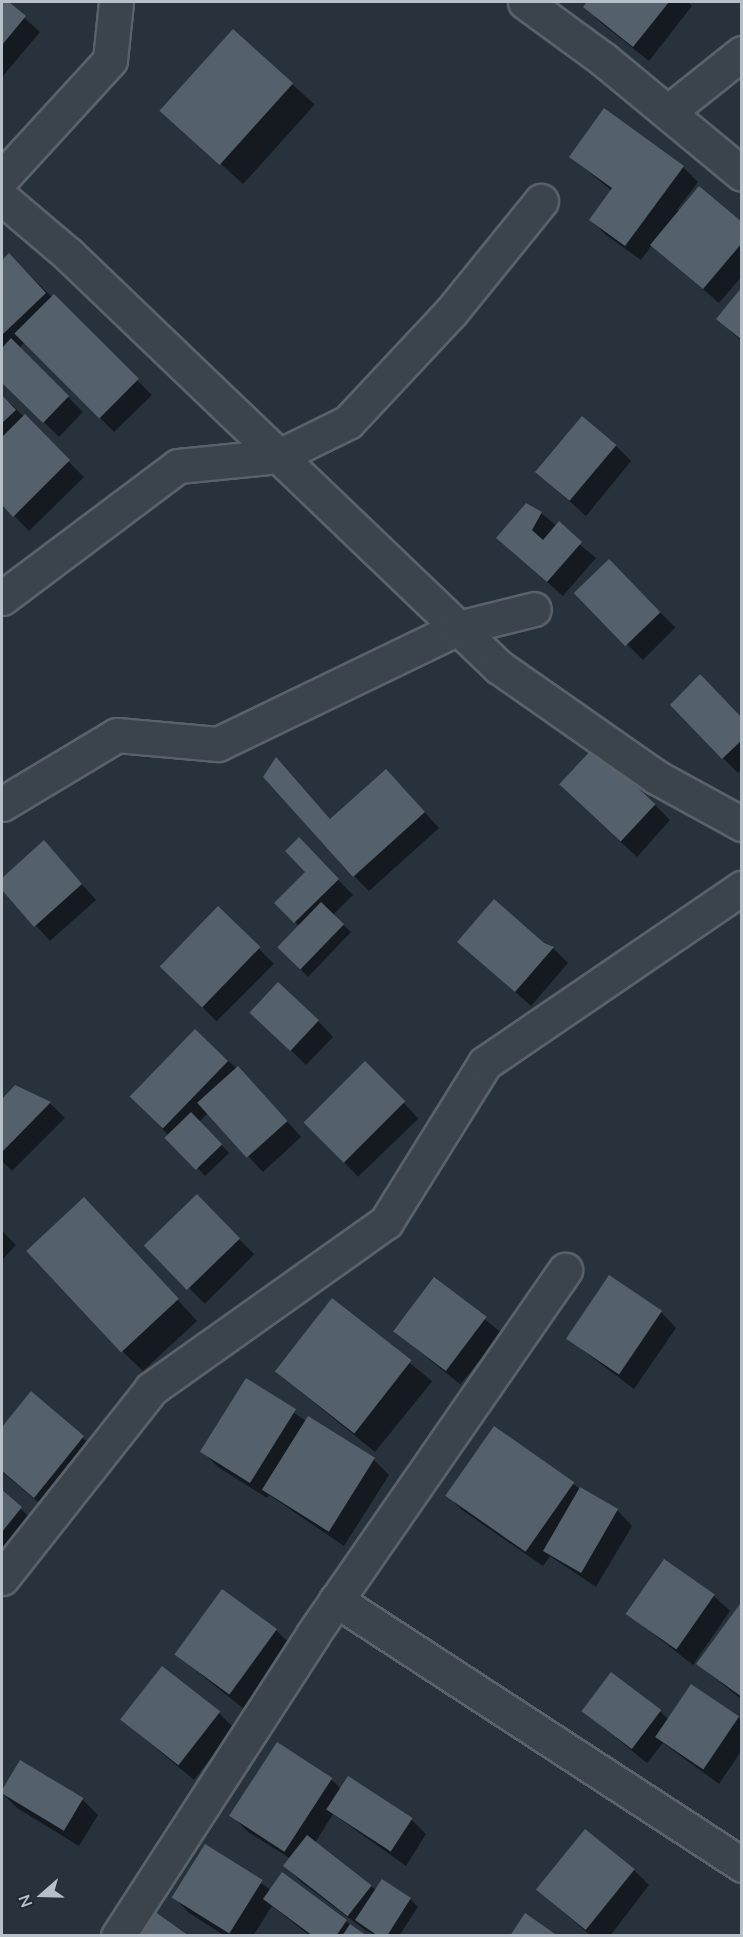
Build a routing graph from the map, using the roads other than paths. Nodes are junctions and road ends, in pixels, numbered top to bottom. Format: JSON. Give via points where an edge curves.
{"nodes":[{"id":1,"x":116,"y":2,"type":"edge"},
{"id":2,"x":525,"y":2,"type":"edge"},
{"id":3,"x":741,"y":53,"type":"edge"},
{"id":4,"x":668,"y":112,"type":"junction"},
{"id":5,"x":741,"y":174,"type":"edge"},
{"id":6,"x":2,"y":178,"type":"edge"},
{"id":7,"x":2,"y":198,"type":"edge"},
{"id":8,"x":541,"y":201,"type":"dead end"},
{"id":9,"x":279,"y":456,"type":"junction"},
{"id":10,"x":2,"y":598,"type":"edge"},
{"id":11,"x":534,"y":609,"type":"dead end"},
{"id":12,"x":458,"y":628,"type":"junction"},
{"id":13,"x":2,"y":804,"type":"edge"},
{"id":14,"x":741,"y":824,"type":"edge"},
{"id":15,"x":741,"y":888,"type":"edge"},
{"id":16,"x":566,"y":1270,"type":"dead end"},
{"id":17,"x":2,"y":1578,"type":"edge"},
{"id":18,"x":336,"y":1600,"type":"junction"},
{"id":19,"x":741,"y":1865,"type":"edge"},
{"id":20,"x":118,"y":1935,"type":"edge"}],
"edges":[{"from":1,"to":6,"type":"street","via":[[110,60]]},
{"from":2,"to":4,"type":"street"},
{"from":3,"to":4,"type":"street"},
{"from":4,"to":5,"type":"street"},
{"from":7,"to":9,"type":"street","via":[[68,254]]},
{"from":8,"to":9,"type":"street","via":[[451,312],[348,422]]},
{"from":9,"to":10,"type":"street","via":[[178,466]]},
{"from":9,"to":12,"type":"street"},
{"from":11,"to":12,"type":"street"},
{"from":12,"to":13,"type":"street","via":[[218,744],[117,735]]},
{"from":12,"to":14,"type":"street","via":[[499,667],[656,777]]},
{"from":15,"to":17,"type":"street","via":[[485,1063],[386,1222],[151,1389]]},
{"from":16,"to":18,"type":"street"},
{"from":18,"to":19,"type":"street"},
{"from":18,"to":20,"type":"street"}]}
